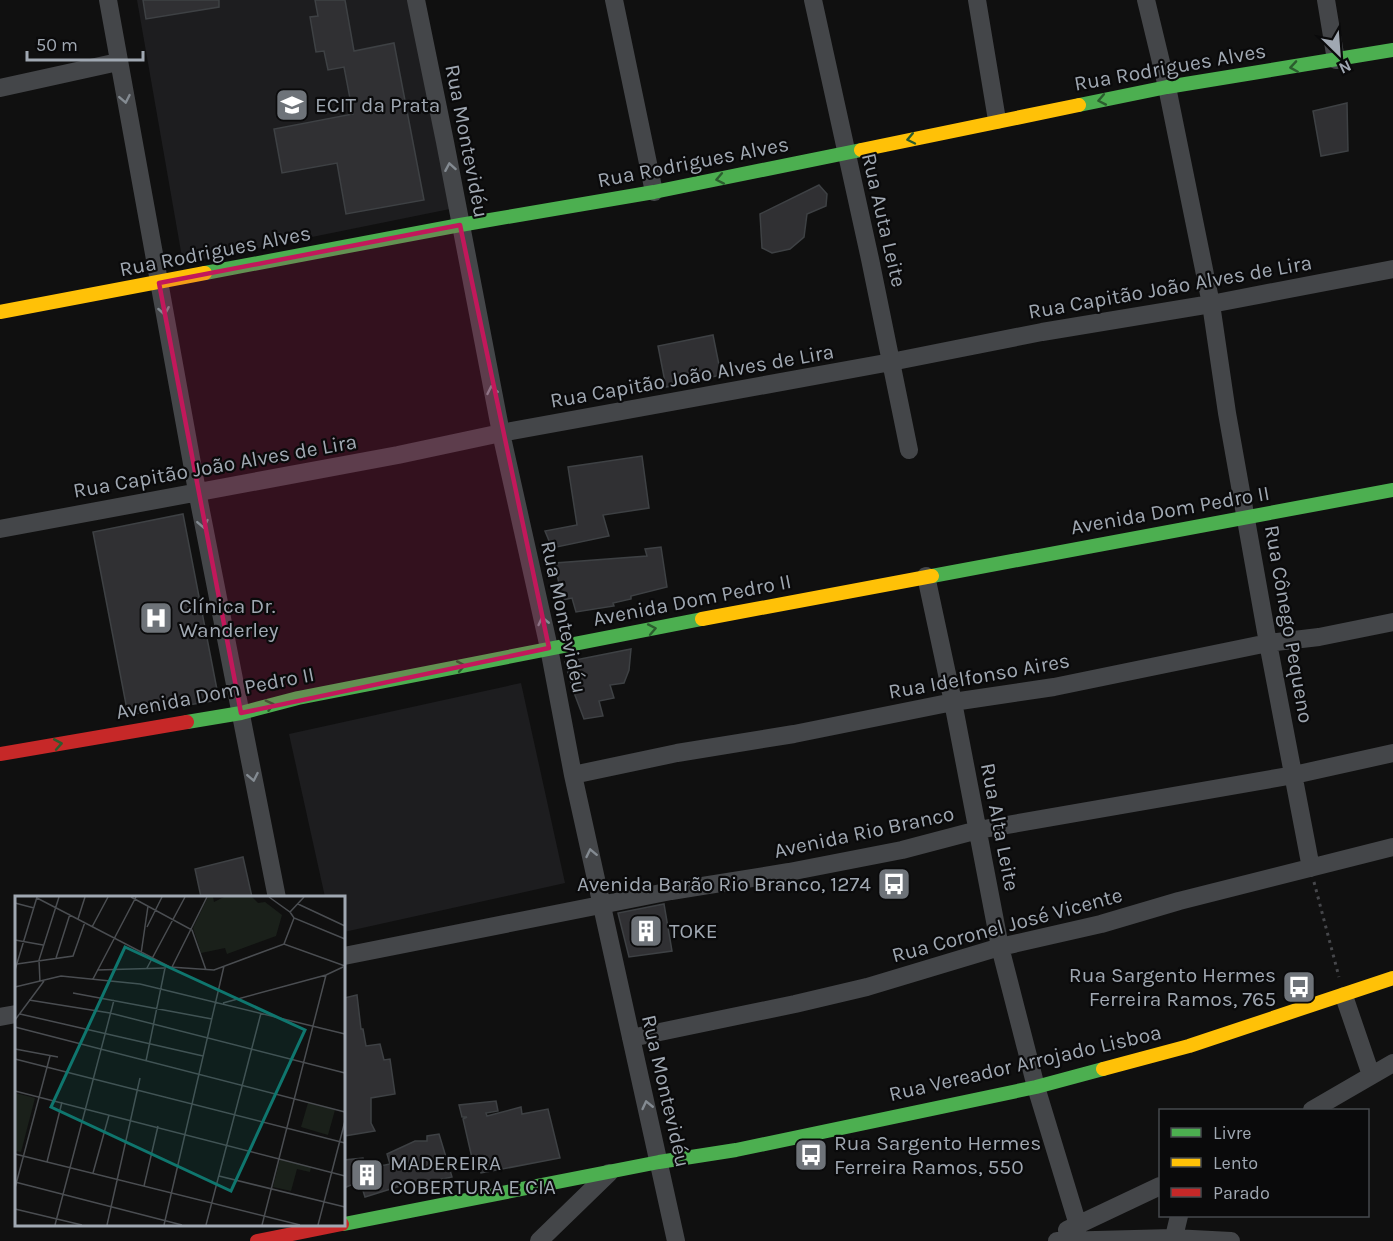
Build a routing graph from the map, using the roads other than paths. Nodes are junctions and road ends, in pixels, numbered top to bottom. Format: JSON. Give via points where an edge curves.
{"nodes":[{"id":1,"x":108,"y":0,"type":"edge"},
{"id":2,"x":416,"y":0,"type":"edge"},
{"id":3,"x":614,"y":0,"type":"edge"},
{"id":4,"x":813,"y":0,"type":"edge"},
{"id":5,"x":977,"y":0,"type":"edge"},
{"id":6,"x":1146,"y":0,"type":"edge"},
{"id":7,"x":1326,"y":0,"type":"edge"},
{"id":8,"x":1393,"y":50,"type":"edge"},
{"id":9,"x":1336,"y":60,"type":"junction"},
{"id":10,"x":118,"y":62,"type":"junction"},
{"id":11,"x":1167,"y":87,"type":"junction"},
{"id":12,"x":0,"y":88,"type":"edge"},
{"id":13,"x":997,"y":120,"type":"junction"},
{"id":14,"x":846,"y":154,"type":"junction"},
{"id":15,"x":654,"y":192,"type":"junction"},
{"id":16,"x":460,"y":225,"type":"junction"},
{"id":17,"x":1393,"y":269,"type":"edge"},
{"id":18,"x":159,"y":283,"type":"junction"},
{"id":19,"x":1211,"y":304,"type":"junction"},
{"id":20,"x":0,"y":312,"type":"edge"},
{"id":21,"x":891,"y":362,"type":"junction"},
{"id":22,"x":501,"y":433,"type":"junction"},
{"id":23,"x":909,"y":450,"type":"dead end"},
{"id":24,"x":1393,"y":490,"type":"edge"},
{"id":25,"x":197,"y":491,"type":"junction"},
{"id":26,"x":1247,"y":518,"type":"junction"},
{"id":27,"x":0,"y":529,"type":"edge"},
{"id":28,"x":926,"y":576,"type":"junction"},
{"id":29,"x":1393,"y":622,"type":"edge"},
{"id":30,"x":1268,"y":643,"type":"junction"},
{"id":31,"x":549,"y":648,"type":"junction"},
{"id":32,"x":953,"y":702,"type":"junction"},
{"id":33,"x":241,"y":713,"type":"junction"},
{"id":34,"x":1393,"y":753,"type":"edge"},
{"id":35,"x":0,"y":754,"type":"edge"},
{"id":36,"x":573,"y":775,"type":"junction"},
{"id":37,"x":1294,"y":775,"type":"junction"},
{"id":38,"x":978,"y":830,"type":"junction"},
{"id":39,"x":1393,"y":847,"type":"edge"},
{"id":40,"x":1311,"y":868,"type":"junction"},
{"id":41,"x":277,"y":896,"type":"edge"},
{"id":42,"x":602,"y":905,"type":"junction"},
{"id":43,"x":1000,"y":947,"type":"junction"},
{"id":44,"x":345,"y":956,"type":"edge"},
{"id":45,"x":1393,"y":978,"type":"edge"},
{"id":46,"x":1344,"y":996,"type":"junction"},
{"id":47,"x":15,"y":1014,"type":"edge"},
{"id":48,"x":0,"y":1017,"type":"edge"},
{"id":49,"x":631,"y":1038,"type":"junction"},
{"id":50,"x":1393,"y":1064,"type":"edge"},
{"id":51,"x":1371,"y":1075,"type":"junction"},
{"id":52,"x":1036,"y":1087,"type":"junction"},
{"id":53,"x":1314,"y":1109,"type":"edge"},
{"id":54,"x":659,"y":1162,"type":"junction"},
{"id":55,"x":609,"y":1173,"type":"junction"},
{"id":56,"x":1159,"y":1187,"type":"edge"},
{"id":57,"x":1179,"y":1217,"type":"edge"},
{"id":58,"x":345,"y":1224,"type":"edge"},
{"id":59,"x":1078,"y":1225,"type":"junction"},
{"id":60,"x":334,"y":1226,"type":"edge"},
{"id":61,"x":1173,"y":1240,"type":"edge"},
{"id":62,"x":257,"y":1241,"type":"edge"},
{"id":63,"x":539,"y":1241,"type":"edge"},
{"id":64,"x":676,"y":1241,"type":"edge"},
{"id":65,"x":1048,"y":1241,"type":"edge"},
{"id":66,"x":1057,"y":1241,"type":"edge"},
{"id":67,"x":1231,"y":1241,"type":"edge"}],
"edges":[{"from":1,"to":10,"type":"street"},
{"from":16,"to":2,"type":"street","name":"Rua Montevidéu","one_way":true},
{"from":3,"to":15,"type":"street"},
{"from":4,"to":14,"type":"street","name":"Rua Auta Leite"},
{"from":5,"to":13,"type":"street"},
{"from":6,"to":11,"type":"street","name":"Rua Cônego Pequeno"},
{"from":7,"to":9,"type":"street"},
{"from":8,"to":9,"type":"main road","name":"Rua Rodrigues Alves"},
{"from":9,"to":11,"type":"main road","name":"Rua Rodrigues Alves","one_way":true},
{"from":10,"to":12,"type":"street"},
{"from":10,"to":18,"type":"street","one_way":true},
{"from":11,"to":13,"type":"main road","name":"Rua Rodrigues Alves","one_way":true},
{"from":11,"to":19,"type":"street","name":"Rua Cônego Pequeno"},
{"from":13,"to":14,"type":"main road","name":"Rua Rodrigues Alves","one_way":true},
{"from":14,"to":15,"type":"main road","name":"Rua Rodrigues Alves","one_way":true},
{"from":14,"to":21,"type":"street","name":"Rua Auta Leite"},
{"from":15,"to":16,"type":"main road","name":"Rua Rodrigues Alves"},
{"from":16,"to":18,"type":"main road","name":"Rua Rodrigues Alves"},
{"from":22,"to":16,"type":"street","name":"Rua Montevidéu","one_way":true},
{"from":17,"to":19,"type":"street","name":"Rua Capitão João Alves de Lira"},
{"from":18,"to":20,"type":"main road","name":"Rua Rodrigues Alves"},
{"from":18,"to":25,"type":"street","one_way":true},
{"from":19,"to":21,"type":"street","name":"Rua Capitão João Alves de Lira"},
{"from":19,"to":26,"type":"street","name":"Rua Cônego Pequeno"},
{"from":21,"to":22,"type":"street","name":"Rua Capitão João Alves de Lira"},
{"from":21,"to":23,"type":"street","name":"Rua Auta Leite"},
{"from":22,"to":25,"type":"street","name":"Rua Capitão João Alves de Lira"},
{"from":31,"to":22,"type":"street","name":"Rua Montevidéu","one_way":true},
{"from":24,"to":26,"type":"main road","name":"Avenida Dom Pedro II"},
{"from":25,"to":27,"type":"street","name":"Rua Capitão João Alves de Lira"},
{"from":25,"to":33,"type":"street","one_way":true},
{"from":26,"to":28,"type":"main road","name":"Avenida Dom Pedro II"},
{"from":26,"to":30,"type":"street","name":"Rua Cônego Pequeno"},
{"from":31,"to":28,"type":"main road","name":"Avenida Dom Pedro II","one_way":true},
{"from":28,"to":32,"type":"street","name":"Rua Alta Leite"},
{"from":29,"to":30,"type":"street","name":"Rua Idelfonso Aires"},
{"from":30,"to":32,"type":"street","name":"Rua Idelfonso Aires","via":[[1054,687]]},
{"from":30,"to":37,"type":"street","name":"Rua Cônego Pequeno"},
{"from":33,"to":31,"type":"main road","name":"Avenida Dom Pedro II","one_way":true},
{"from":31,"to":36,"type":"street","name":"Rua Montevidéu"},
{"from":32,"to":36,"type":"street","name":"Rua Idelfonso Aires"},
{"from":32,"to":38,"type":"street","name":"Rua Alta Leite"},
{"from":35,"to":33,"type":"main road","name":"Avenida Dom Pedro II","one_way":true},
{"from":33,"to":41,"type":"street","one_way":true},
{"from":34,"to":37,"type":"street","name":"Avenida Rio Branco"},
{"from":42,"to":36,"type":"street","name":"Rua Montevidéu","one_way":true},
{"from":37,"to":38,"type":"street","name":"Avenida Rio Branco"},
{"from":37,"to":40,"type":"street","name":"Rua Cônego Pequeno"},
{"from":38,"to":42,"type":"street","name":"Avenida Rio Branco","via":[[902,850]]},
{"from":38,"to":43,"type":"street","name":"Rua Alta Leite"},
{"from":39,"to":40,"type":"street","name":"Rua Coronel José Vicente"},
{"from":40,"to":43,"type":"street","name":"Rua Coronel José Vicente"},
{"from":42,"to":44,"type":"street","name":"Avenida Rio Branco"},
{"from":42,"to":49,"type":"street","name":"Rua Montevidéu"},
{"from":43,"to":49,"type":"street","name":"Rua Coronel José Vicente","via":[[795,1004]]},
{"from":43,"to":52,"type":"street","name":"Rua Alta Leite"},
{"from":45,"to":46,"type":"main road","name":"Rua Vereador Arrojado Lisboa"},
{"from":46,"to":51,"type":"street"},
{"from":46,"to":52,"type":"main road","name":"Rua Vereador Arrojado Lisboa","via":[[1189,1046]]},
{"from":47,"to":48,"type":"street"},
{"from":54,"to":49,"type":"street","name":"Rua Montevidéu","one_way":true},
{"from":50,"to":51,"type":"street"},
{"from":51,"to":53,"type":"street"},
{"from":52,"to":54,"type":"main road","name":"Rua Vereador Arrojado Lisboa","via":[[736,1150]]},
{"from":52,"to":59,"type":"street","name":"Rua Alta Leite"},
{"from":54,"to":55,"type":"main road","name":"Rua Vereador Arrojado Lisboa"},
{"from":54,"to":64,"type":"street","name":"Rua Montevidéu"},
{"from":55,"to":58,"type":"main road","name":"Rua Vereador Arrojado Lisboa"},
{"from":55,"to":63,"type":"street"},
{"from":56,"to":59,"type":"street"},
{"from":57,"to":61,"type":"street"},
{"from":59,"to":65,"type":"street"},
{"from":60,"to":62,"type":"main road","name":"Rua Vereador Arrojado Lisboa"},
{"from":61,"to":66,"type":"street"},
{"from":61,"to":67,"type":"street"}]}
